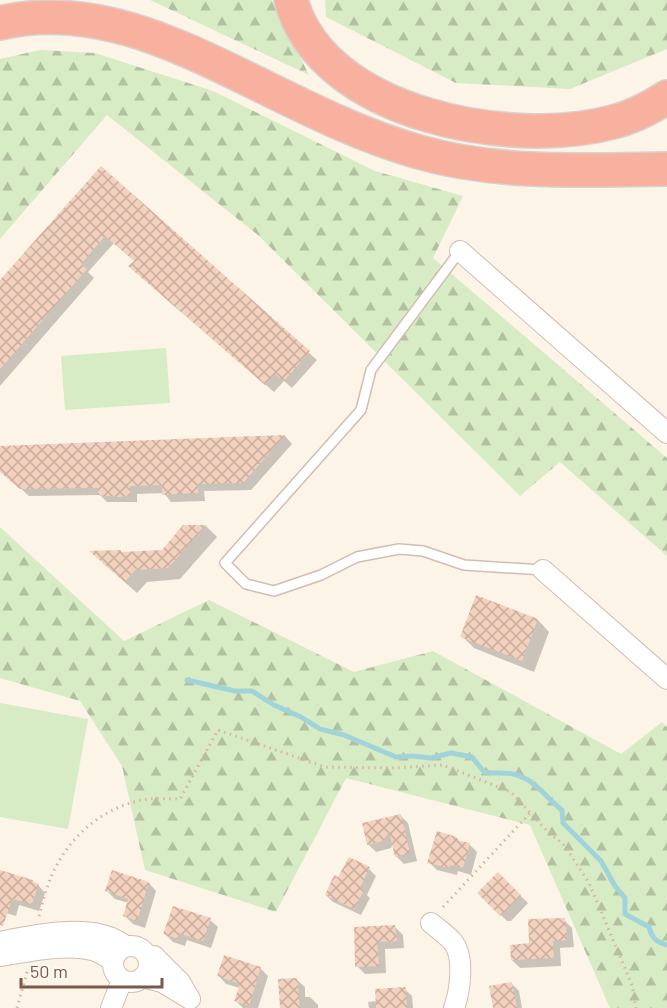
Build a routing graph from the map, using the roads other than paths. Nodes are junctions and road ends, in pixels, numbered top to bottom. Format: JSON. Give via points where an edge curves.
{"nodes":[{"id":1,"x":291,"y":0,"type":"edge"},
{"id":2,"x":0,"y":23,"type":"edge"},
{"id":3,"x":667,"y":97,"type":"edge"},
{"id":4,"x":667,"y":169,"type":"edge"},
{"id":5,"x":460,"y":251,"type":"joint"},
{"id":6,"x":667,"y":433,"type":"edge"},
{"id":7,"x":543,"y":570,"type":"joint"},
{"id":8,"x":667,"y":679,"type":"edge"},
{"id":9,"x":430,"y":923,"type":"road end"},
{"id":10,"x":0,"y":942,"type":"edge"},
{"id":11,"x":126,"y":946,"type":"junction"},
{"id":12,"x":0,"y":956,"type":"edge"},
{"id":13,"x":147,"y":956,"type":"junction"},
{"id":14,"x":113,"y":961,"type":"junction"},
{"id":15,"x":143,"y":977,"type":"junction"},
{"id":16,"x":122,"y":980,"type":"junction"},
{"id":17,"x":193,"y":1003,"type":"edge"},
{"id":18,"x":111,"y":1008,"type":"edge"},
{"id":19,"x":454,"y":1008,"type":"edge"}],
"edges":[{"from":1,"to":3,"type":"highway","via":[[305,31],[352,81],[387,102],[432,117],[494,128],[573,129],[626,118]]},
{"from":2,"to":4,"type":"highway","via":[[60,18],[131,29],[195,54],[346,126],[443,158],[526,169]]},
{"from":5,"to":6,"type":"street"},
{"from":5,"to":7,"type":"lane","via":[[371,370],[361,410],[225,563],[246,584],[274,591],[321,575],[357,557],[399,549],[423,551],[464,565]]},
{"from":7,"to":8,"type":"street"},
{"from":9,"to":19,"type":"street","via":[[454,943],[461,968]]},
{"from":10,"to":11,"type":"street","via":[[43,933],[82,933],[107,936]]},
{"from":11,"to":13,"type":"street","via":[[138,947]]},
{"from":11,"to":14,"type":"street","via":[[117,951]]},
{"from":12,"to":14,"type":"street","via":[[74,948],[92,950]]},
{"from":13,"to":15,"type":"street","via":[[148,967]]},
{"from":13,"to":17,"type":"street","via":[[154,956],[180,982]]},
{"from":14,"to":16,"type":"street","via":[[114,972]]},
{"from":15,"to":16,"type":"street","via":[[133,982]]},
{"from":15,"to":17,"type":"street","via":[[162,982]]},
{"from":16,"to":18,"type":"street"}]}
